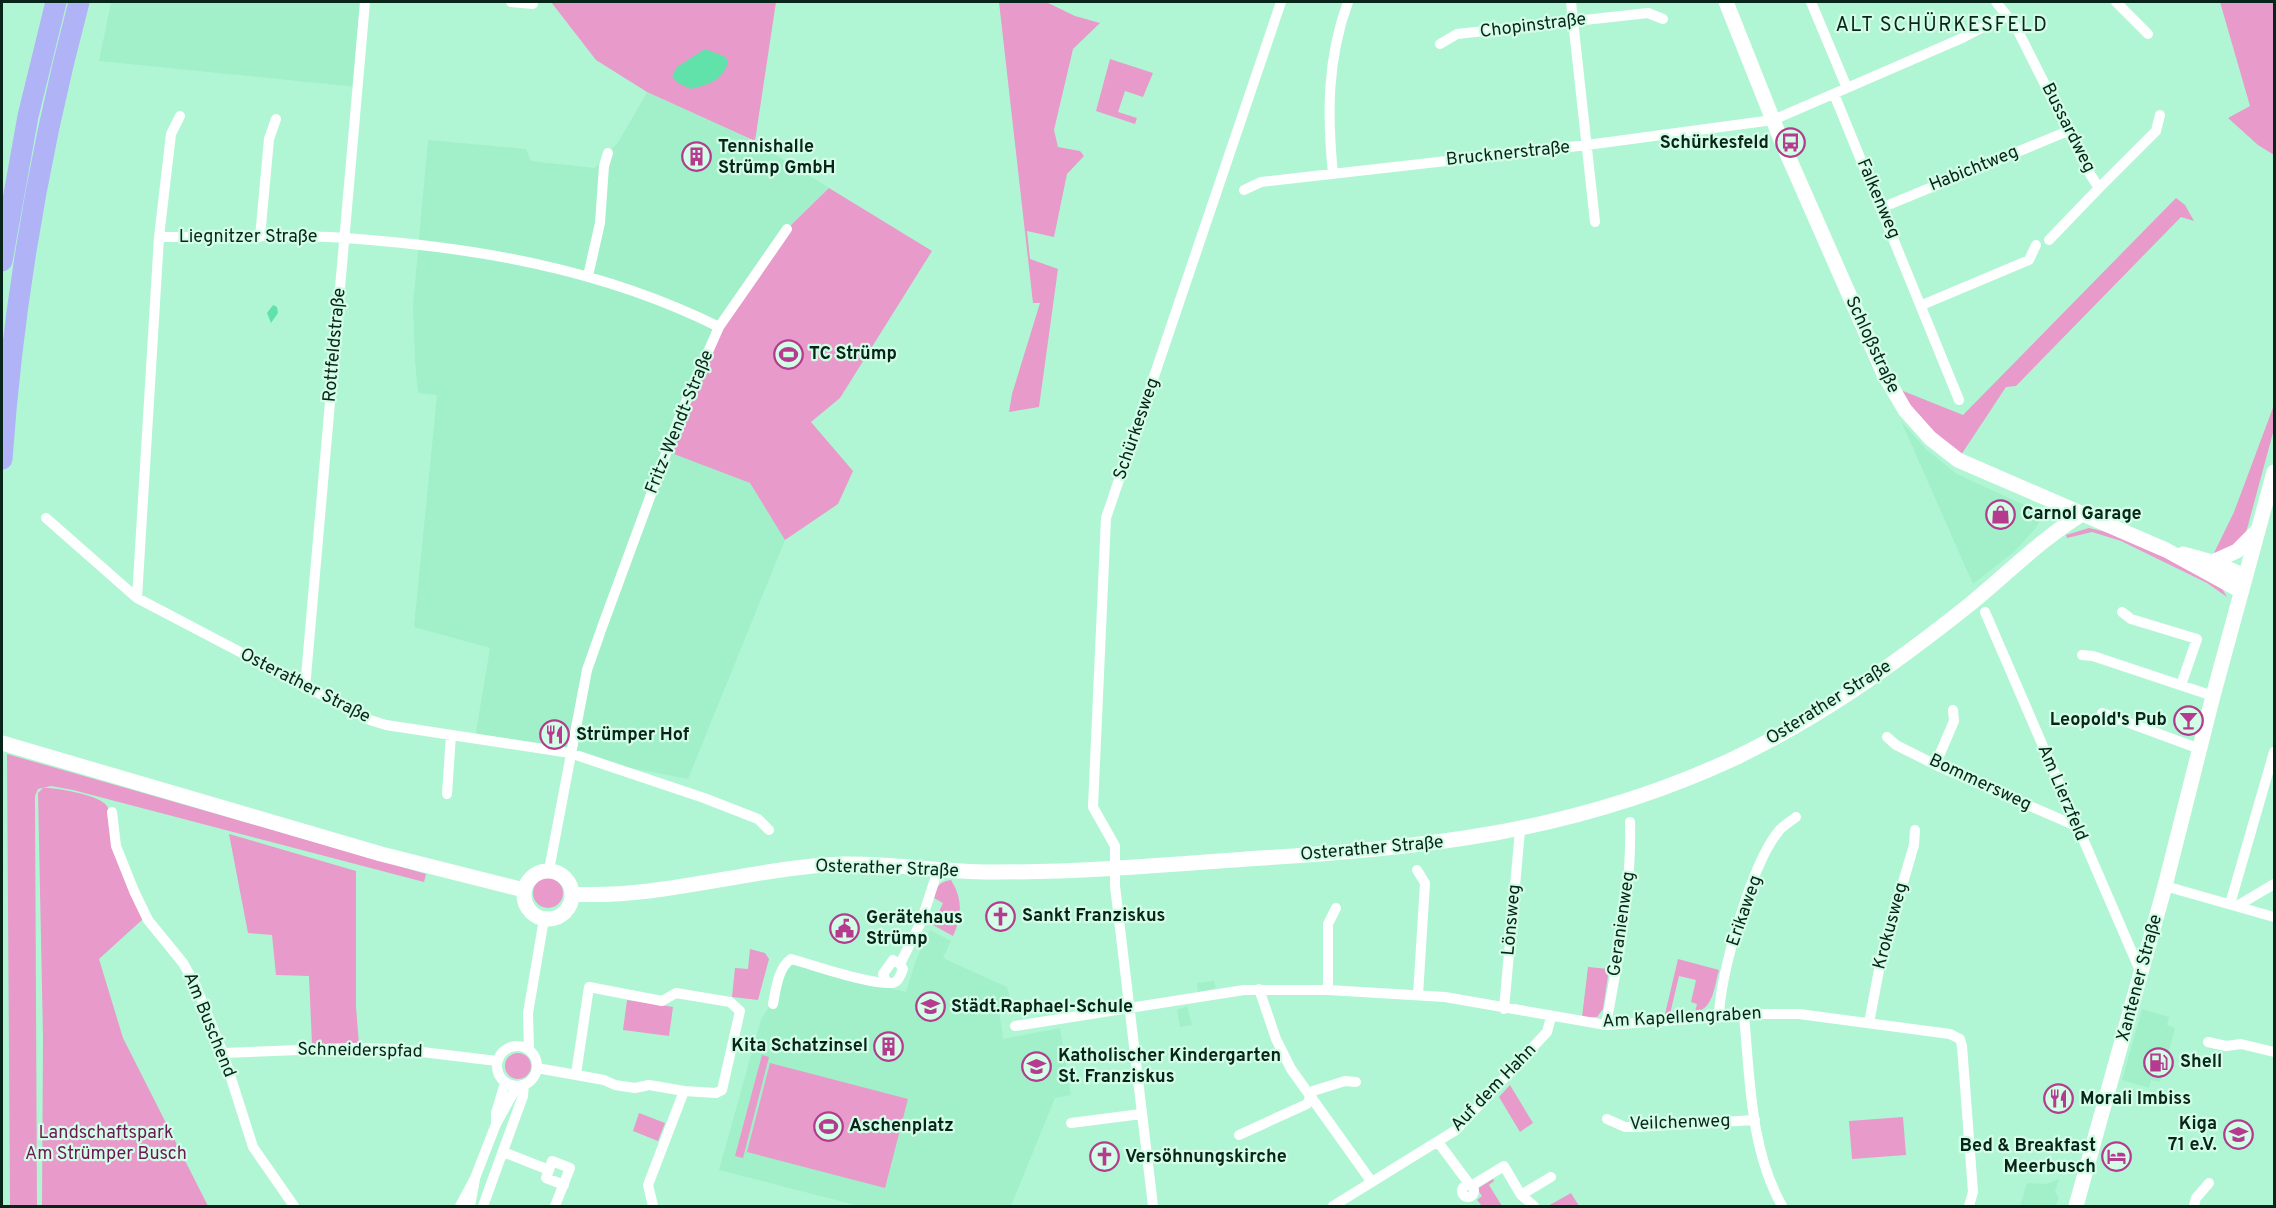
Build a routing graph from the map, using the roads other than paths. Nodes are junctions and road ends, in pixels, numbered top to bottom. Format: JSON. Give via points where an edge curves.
{"nodes":[{"id":1,"x":56,"y":2,"type":"edge"},
{"id":2,"x":79,"y":2,"type":"edge"},
{"id":3,"x":365,"y":2,"type":"edge"},
{"id":4,"x":512,"y":2,"type":"edge"},
{"id":5,"x":1281,"y":2,"type":"edge"},
{"id":6,"x":1348,"y":2,"type":"edge"},
{"id":7,"x":1571,"y":2,"type":"edge"},
{"id":8,"x":1726,"y":2,"type":"edge"},
{"id":9,"x":1811,"y":2,"type":"edge"},
{"id":10,"x":1996,"y":2,"type":"edge"},
{"id":11,"x":2116,"y":2,"type":"edge"},
{"id":12,"x":533,"y":4,"type":"dead end"},
{"id":13,"x":2006,"y":15,"type":"junction"},
{"id":14,"x":1663,"y":19,"type":"dead end"},
{"id":15,"x":1573,"y":22,"type":"junction"},
{"id":16,"x":2148,"y":34,"type":"dead end"},
{"id":17,"x":1440,"y":44,"type":"dead end"},
{"id":18,"x":1847,"y":88,"type":"junction"},
{"id":19,"x":1834,"y":94,"type":"junction"},
{"id":20,"x":2160,"y":115,"type":"dead end"},
{"id":21,"x":180,"y":116,"type":"dead end"},
{"id":22,"x":276,"y":119,"type":"dead end"},
{"id":23,"x":1773,"y":120,"type":"junction"},
{"id":24,"x":2068,"y":131,"type":"junction"},
{"id":25,"x":1587,"y":145,"type":"junction"},
{"id":26,"x":608,"y":153,"type":"dead end"},
{"id":27,"x":1333,"y":174,"type":"junction"},
{"id":28,"x":2099,"y":188,"type":"junction"},
{"id":29,"x":1244,"y":190,"type":"dead end"},
{"id":30,"x":1881,"y":208,"type":"junction"},
{"id":31,"x":1595,"y":222,"type":"dead end"},
{"id":32,"x":787,"y":229,"type":"dead end"},
{"id":33,"x":159,"y":237,"type":"junction"},
{"id":34,"x":260,"y":237,"type":"junction"},
{"id":35,"x":344,"y":238,"type":"junction"},
{"id":36,"x":2049,"y":240,"type":"dead end"},
{"id":37,"x":2036,"y":245,"type":"dead end"},
{"id":38,"x":2,"y":261,"type":"edge"},
{"id":39,"x":588,"y":276,"type":"junction"},
{"id":40,"x":1922,"y":305,"type":"junction"},
{"id":41,"x":719,"y":327,"type":"junction"},
{"id":42,"x":1959,"y":399,"type":"dead end"},
{"id":43,"x":2,"y":459,"type":"edge"},
{"id":44,"x":2274,"y":472,"type":"edge"},
{"id":45,"x":2082,"y":514,"type":"junction"},
{"id":46,"x":46,"y":518,"type":"dead end"},
{"id":47,"x":2257,"y":531,"type":"junction"},
{"id":48,"x":2166,"y":550,"type":"junction"},
{"id":49,"x":2212,"y":562,"type":"junction"},
{"id":50,"x":2245,"y":576,"type":"junction"},
{"id":51,"x":2241,"y":591,"type":"junction"},
{"id":52,"x":137,"y":598,"type":"junction"},
{"id":53,"x":1985,"y":612,"type":"dead end"},
{"id":54,"x":2122,"y":612,"type":"dead end"},
{"id":55,"x":2082,"y":655,"type":"dead end"},
{"id":56,"x":2181,"y":685,"type":"junction"},
{"id":57,"x":305,"y":688,"type":"junction"},
{"id":58,"x":2213,"y":696,"type":"junction"},
{"id":59,"x":1953,"y":711,"type":"dead end"},
{"id":60,"x":2102,"y":712,"type":"dead end"},
{"id":61,"x":451,"y":735,"type":"junction"},
{"id":62,"x":1887,"y":737,"type":"dead end"},
{"id":63,"x":2,"y":743,"type":"edge"},
{"id":64,"x":2200,"y":749,"type":"junction"},
{"id":65,"x":2274,"y":752,"type":"edge"},
{"id":66,"x":570,"y":753,"type":"junction"},
{"id":67,"x":1936,"y":763,"type":"junction"},
{"id":68,"x":447,"y":794,"type":"dead end"},
{"id":69,"x":112,"y":812,"type":"dead end"},
{"id":70,"x":1796,"y":817,"type":"dead end"},
{"id":71,"x":1630,"y":822,"type":"dead end"},
{"id":72,"x":2076,"y":826,"type":"junction"},
{"id":73,"x":770,"y":830,"type":"dead end"},
{"id":74,"x":1520,"y":830,"type":"junction"},
{"id":75,"x":1915,"y":830,"type":"dead end"},
{"id":76,"x":1116,"y":868,"type":"junction"},
{"id":77,"x":549,"y":870,"type":"junction"},
{"id":78,"x":938,"y":870,"type":"junction"},
{"id":79,"x":1417,"y":870,"type":"dead end"},
{"id":80,"x":2274,"y":884,"type":"edge"},
{"id":81,"x":2165,"y":886,"type":"junction"},
{"id":82,"x":518,"y":889,"type":"junction"},
{"id":83,"x":573,"y":894,"type":"junction"},
{"id":84,"x":2234,"y":905,"type":"junction"},
{"id":85,"x":1336,"y":908,"type":"dead end"},
{"id":86,"x":2274,"y":917,"type":"edge"},
{"id":87,"x":544,"y":919,"type":"junction"},
{"id":88,"x":2140,"y":972,"type":"junction"},
{"id":89,"x":1259,"y":989,"type":"junction"},
{"id":90,"x":1328,"y":990,"type":"junction"},
{"id":91,"x":1418,"y":995,"type":"junction"},
{"id":92,"x":772,"y":1004,"type":"dead end"},
{"id":93,"x":1129,"y":1008,"type":"junction"},
{"id":94,"x":1504,"y":1009,"type":"junction"},
{"id":95,"x":528,"y":1013,"type":"junction"},
{"id":96,"x":1744,"y":1015,"type":"junction"},
{"id":97,"x":1551,"y":1017,"type":"junction"},
{"id":98,"x":1719,"y":1017,"type":"junction"},
{"id":99,"x":1869,"y":1023,"type":"junction"},
{"id":100,"x":1606,"y":1025,"type":"junction"},
{"id":101,"x":1015,"y":1026,"type":"dead end"},
{"id":102,"x":2208,"y":1042,"type":"dead end"},
{"id":103,"x":514,"y":1046,"type":"junction"},
{"id":104,"x":529,"y":1050,"type":"junction"},
{"id":105,"x":2274,"y":1052,"type":"edge"},
{"id":106,"x":223,"y":1053,"type":"junction"},
{"id":107,"x":497,"y":1061,"type":"junction"},
{"id":108,"x":537,"y":1068,"type":"junction"},
{"id":109,"x":576,"y":1074,"type":"junction"},
{"id":110,"x":1356,"y":1082,"type":"dead end"},
{"id":111,"x":505,"y":1083,"type":"junction"},
{"id":112,"x":520,"y":1086,"type":"junction"},
{"id":113,"x":684,"y":1091,"type":"junction"},
{"id":114,"x":1311,"y":1097,"type":"junction"},
{"id":115,"x":1141,"y":1113,"type":"junction"},
{"id":116,"x":1607,"y":1119,"type":"dead end"},
{"id":117,"x":1755,"y":1120,"type":"junction"},
{"id":118,"x":1071,"y":1123,"type":"dead end"},
{"id":119,"x":496,"y":1124,"type":"junction"},
{"id":120,"x":1239,"y":1136,"type":"dead end"},
{"id":121,"x":1438,"y":1142,"type":"junction"},
{"id":122,"x":503,"y":1152,"type":"junction"},
{"id":123,"x":549,"y":1170,"type":"junction"},
{"id":124,"x":1551,"y":1177,"type":"dead end"},
{"id":125,"x":1371,"y":1181,"type":"junction"},
{"id":126,"x":2209,"y":1183,"type":"dead end"},
{"id":127,"x":564,"y":1185,"type":"junction"},
{"id":128,"x":1471,"y":1194,"type":"edge"},
{"id":129,"x":1521,"y":1195,"type":"junction"},
{"id":130,"x":294,"y":1206,"type":"edge"},
{"id":131,"x":463,"y":1206,"type":"edge"},
{"id":132,"x":483,"y":1206,"type":"edge"},
{"id":133,"x":555,"y":1206,"type":"edge"},
{"id":134,"x":653,"y":1206,"type":"edge"},
{"id":135,"x":1153,"y":1206,"type":"edge"},
{"id":136,"x":1333,"y":1206,"type":"edge"},
{"id":137,"x":1534,"y":1206,"type":"edge"},
{"id":138,"x":1782,"y":1206,"type":"edge"},
{"id":139,"x":1969,"y":1206,"type":"edge"},
{"id":140,"x":2076,"y":1206,"type":"edge"},
{"id":141,"x":2194,"y":1206,"type":"edge"}],
"edges":[{"from":1,"to":38,"type":"highway","via":[[32,97]]},
{"from":2,"to":43,"type":"highway","via":[[31,210],[16,310]]},
{"from":3,"to":35,"type":"street","name":"Rottfeldstraße"},
{"from":4,"to":12,"type":"street"},
{"from":5,"to":76,"type":"street","name":"Schürkesweg","via":[[1106,518],[1093,807],[1115,846]]},
{"from":6,"to":27,"type":"street","via":[[1330,70],[1328,124]]},
{"from":7,"to":15,"type":"street"},
{"from":8,"to":23,"type":"main road","name":"Schloßstraße"},
{"from":9,"to":18,"type":"street"},
{"from":10,"to":13,"type":"street"},
{"from":11,"to":16,"type":"street"},
{"from":13,"to":18,"type":"street"},
{"from":13,"to":24,"type":"street","name":"Bussardweg","via":[[2016,27]]},
{"from":14,"to":15,"type":"street","name":"Chopinstraße","via":[[1648,13]]},
{"from":15,"to":17,"type":"street","name":"Chopinstraße","via":[[1457,34]]},
{"from":15,"to":25,"type":"street"},
{"from":18,"to":19,"type":"street"},
{"from":19,"to":23,"type":"street"},
{"from":19,"to":30,"type":"street","name":"Falkenweg"},
{"from":20,"to":28,"type":"street","name":"Bussardweg","via":[[2156,131]]},
{"from":21,"to":33,"type":"street","via":[[171,134]]},
{"from":22,"to":34,"type":"street","via":[[269,139]]},
{"from":23,"to":25,"type":"street","name":"Brucknerstraße"},
{"from":23,"to":45,"type":"main road","name":"Schloßstraße","via":[[1884,374],[1905,410],[1930,438],[1958,460]]},
{"from":24,"to":28,"type":"street","name":"Bussardweg"},
{"from":24,"to":30,"type":"street","name":"Habichtweg"},
{"from":25,"to":27,"type":"street","name":"Brucknerstraße"},
{"from":25,"to":31,"type":"street"},
{"from":26,"to":39,"type":"street","via":[[600,223]]},
{"from":27,"to":29,"type":"street","name":"Brucknerstraße","via":[[1261,182]]},
{"from":28,"to":36,"type":"street","name":"Bussardweg"},
{"from":30,"to":40,"type":"street","name":"Falkenweg"},
{"from":32,"to":41,"type":"street","name":"Fritz-Wendt-Straße"},
{"from":33,"to":34,"type":"street","name":"Liegnitzer Straße"},
{"from":33,"to":52,"type":"street","name":"Liegnitzer Straße"},
{"from":34,"to":35,"type":"street","name":"Liegnitzer Straße"},
{"from":35,"to":39,"type":"street","name":"Liegnitzer Straße","via":[[499,255]]},
{"from":35,"to":57,"type":"street","name":"Rottfeldstraße"},
{"from":37,"to":40,"type":"street","via":[[2029,260]]},
{"from":39,"to":41,"type":"street","name":"Liegnitzer Straße","via":[[674,304]]},
{"from":40,"to":42,"type":"street","name":"Falkenweg"},
{"from":41,"to":66,"type":"street","name":"Fritz-Wendt-Straße","via":[[682,411],[587,670]]},
{"from":44,"to":47,"type":"main road","name":"Xantener Straße"},
{"from":45,"to":48,"type":"main road","name":"Schloßstraße"},
{"from":45,"to":74,"type":"main road","name":"Osterather Straße","via":[[1909,652],[1845,697],[1785,732],[1679,782],[1625,802]]},
{"from":46,"to":52,"type":"street","name":"Osterather Straße"},
{"from":47,"to":49,"type":"main road","via":[[2237,551]]},
{"from":47,"to":50,"type":"main road","name":"Xantener Straße"},
{"from":48,"to":49,"type":"main road","name":"Schloßstraße"},
{"from":48,"to":51,"type":"main road","name":"Schloßstraße"},
{"from":49,"to":50,"type":"main road","name":"Schloßstraße"},
{"from":50,"to":51,"type":"main road","name":"Xantener Straße"},
{"from":51,"to":58,"type":"main road","name":"Xantener Straße"},
{"from":52,"to":57,"type":"street","name":"Osterather Straße"},
{"from":53,"to":72,"type":"street","name":"Am Lierzfeld"},
{"from":54,"to":56,"type":"street","via":[[2131,619],[2197,639]]},
{"from":55,"to":56,"type":"street"},
{"from":56,"to":58,"type":"street"},
{"from":57,"to":61,"type":"street","name":"Osterather Straße","via":[[370,720]]},
{"from":58,"to":64,"type":"main road","name":"Xantener Straße"},
{"from":59,"to":67,"type":"street","via":[[1954,721]]},
{"from":60,"to":64,"type":"street"},
{"from":61,"to":66,"type":"street","name":"Osterather Straße"},
{"from":61,"to":68,"type":"street"},
{"from":62,"to":67,"type":"street","name":"Bommersweg"},
{"from":63,"to":82,"type":"main road","via":[[381,854]]},
{"from":64,"to":81,"type":"main road","name":"Xantener Straße"},
{"from":65,"to":84,"type":"street"},
{"from":66,"to":73,"type":"street","name":"Osterather Straße","via":[[704,798],[758,819]]},
{"from":66,"to":77,"type":"street","name":"Fritz-Wendt-Straße"},
{"from":67,"to":72,"type":"street","name":"Bommersweg"},
{"from":69,"to":106,"type":"street","name":"Am Buschend","via":[[116,846],[134,891],[148,920],[183,963],[196,986]]},
{"from":70,"to":98,"type":"street","name":"Erikaweg","via":[[1778,832],[1741,915],[1719,996]]},
{"from":71,"to":100,"type":"street","name":"Geranienweg","via":[[1627,895]]},
{"from":72,"to":88,"type":"street","name":"Am Lierzfeld"},
{"from":74,"to":76,"type":"main road","name":"Osterather Straße","via":[[1437,844]]},
{"from":74,"to":94,"type":"street","name":"Lönsweg"},
{"from":75,"to":99,"type":"street","name":"Krokusweg","via":[[1882,954]]},
{"from":76,"to":78,"type":"main road","name":"Osterather Straße"},
{"from":76,"to":93,"type":"street","name":"Schürkesweg"},
{"from":77,"to":82,"type":"main road","via":[[533,876]]},
{"from":77,"to":83,"type":"main road","via":[[563,875]]},
{"from":78,"to":83,"type":"main road","name":"Osterather Straße","via":[[850,864],[805,867],[644,894]]},
{"from":78,"to":92,"type":"street","via":[[921,922],[900,964],[893,960],[889,963],[883,974],[886,981],[791,959],[781,971]]},
{"from":79,"to":91,"type":"street","via":[[1425,883]]},
{"from":80,"to":84,"type":"street"},
{"from":81,"to":84,"type":"street"},
{"from":81,"to":88,"type":"main road","name":"Xantener Straße"},
{"from":82,"to":87,"type":"main road","via":[[526,905]]},
{"from":83,"to":87,"type":"main road","via":[[562,915]]},
{"from":84,"to":86,"type":"street"},
{"from":85,"to":90,"type":"street","via":[[1328,924]]},
{"from":87,"to":95,"type":"street"},
{"from":88,"to":140,"type":"main road","name":"Xantener Straße"},
{"from":89,"to":90,"type":"street","name":"Am Kapellengraben"},
{"from":89,"to":93,"type":"street","name":"Am Kapellengraben"},
{"from":89,"to":114,"type":"street","via":[[1276,1039]]},
{"from":90,"to":91,"type":"street","name":"Am Kapellengraben"},
{"from":91,"to":94,"type":"street","name":"Am Kapellengraben"},
{"from":93,"to":101,"type":"street","name":"Am Kapellengraben"},
{"from":93,"to":115,"type":"street","name":"Schürkesweg"},
{"from":94,"to":97,"type":"street","name":"Am Kapellengraben"},
{"from":95,"to":103,"type":"street"},
{"from":95,"to":104,"type":"street"},
{"from":96,"to":98,"type":"street","name":"Am Kapellengraben"},
{"from":96,"to":99,"type":"street","name":"Am Kapellengraben","via":[[1799,1014]]},
{"from":96,"to":117,"type":"street"},
{"from":97,"to":100,"type":"street","name":"Am Kapellengraben"},
{"from":97,"to":121,"type":"street","name":"Auf dem Hahn","via":[[1539,1042],[1462,1125]]},
{"from":98,"to":100,"type":"street","name":"Am Kapellengraben"},
{"from":99,"to":139,"type":"street","name":"Am Kapellengraben","via":[[1950,1034],[1960,1039],[1973,1192]]},
{"from":102,"to":105,"type":"street"},
{"from":103,"to":104,"type":"street"},
{"from":103,"to":107,"type":"street","via":[[503,1051]]},
{"from":104,"to":108,"type":"street","via":[[536,1058]]},
{"from":106,"to":107,"type":"street","name":"Schneiderspfad","via":[[397,1049]]},
{"from":106,"to":130,"type":"street","name":"Am Buschend","via":[[253,1147]]},
{"from":107,"to":111,"type":"street","via":[[497,1073]]},
{"from":108,"to":109,"type":"street"},
{"from":108,"to":112,"type":"street","via":[[533,1079]]},
{"from":109,"to":113,"type":"street","via":[[615,1085]]},
{"from":109,"to":113,"type":"street","via":[[589,987],[662,1001],[676,993],[730,1002],[740,1011],[723,1087],[717,1093]]},
{"from":110,"to":114,"type":"street","via":[[1345,1081],[1313,1091]]},
{"from":111,"to":112,"type":"street"},
{"from":111,"to":119,"type":"street"},
{"from":112,"to":119,"type":"street"},
{"from":112,"to":122,"type":"street","via":[[523,1096]]},
{"from":113,"to":134,"type":"street","via":[[648,1185]]},
{"from":114,"to":120,"type":"street","via":[[1307,1104]]},
{"from":114,"to":125,"type":"street"},
{"from":115,"to":118,"type":"street"},
{"from":115,"to":135,"type":"street","name":"Schürkesweg"},
{"from":116,"to":117,"type":"street","name":"Veilchenweg","via":[[1625,1127]]},
{"from":117,"to":138,"type":"street","via":[[1764,1164]]},
{"from":119,"to":131,"type":"street"},
{"from":121,"to":125,"type":"street","name":"Auf dem Hahn"},
{"from":121,"to":128,"type":"street"},
{"from":122,"to":123,"type":"street"},
{"from":122,"to":132,"type":"street"},
{"from":123,"to":127,"type":"street","via":[[546,1178]]},
{"from":123,"to":127,"type":"street","via":[[552,1161],[570,1168]]},
{"from":124,"to":129,"type":"street"},
{"from":125,"to":136,"type":"street","name":"Auf dem Hahn"},
{"from":126,"to":141,"type":"street"},
{"from":127,"to":133,"type":"street"},
{"from":128,"to":129,"type":"street","via":[[1504,1166]]},
{"from":129,"to":137,"type":"street"}]}
